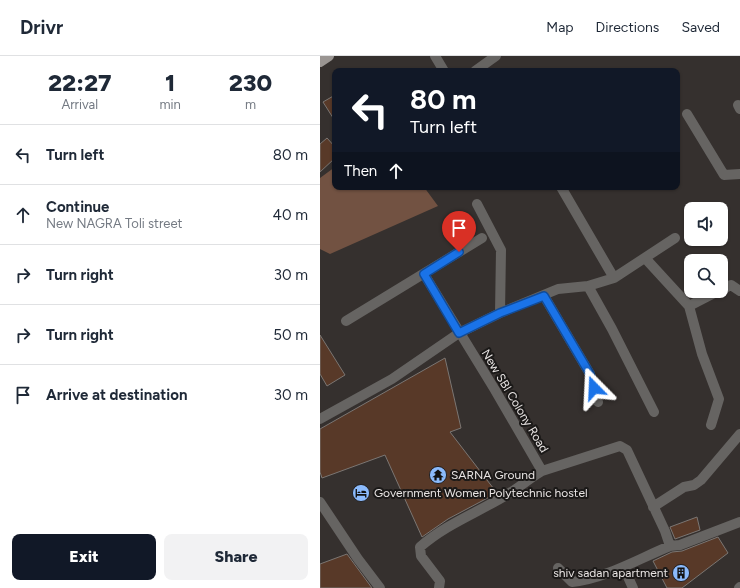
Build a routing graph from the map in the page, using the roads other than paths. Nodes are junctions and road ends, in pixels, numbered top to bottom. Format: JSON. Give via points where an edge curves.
{"nodes":[{"id":1,"x":329,"y":56,"type":"edge"},
{"id":2,"x":435,"y":56,"type":"edge"},
{"id":3,"x":496,"y":56,"type":"edge"},
{"id":4,"x":320,"y":62,"type":"edge"},
{"id":5,"x":442,"y":68,"type":"edge"},
{"id":6,"x":479,"y":68,"type":"edge"},
{"id":7,"x":687,"y":114,"type":"dead end"},
{"id":8,"x":740,"y":174,"type":"edge"},
{"id":9,"x":563,"y":190,"type":"edge"},
{"id":10,"x":477,"y":204,"type":"dead end"},
{"id":11,"x":482,"y":238,"type":"dead end"},
{"id":12,"x":675,"y":238,"type":"dead end"},
{"id":13,"x":645,"y":258,"type":"junction"},
{"id":14,"x":424,"y":274,"type":"junction"},
{"id":15,"x":614,"y":278,"type":"junction"},
{"id":16,"x":588,"y":286,"type":"junction"},
{"id":17,"x":728,"y":286,"type":"edge"},
{"id":18,"x":740,"y":291,"type":"edge"},
{"id":19,"x":544,"y":296,"type":"junction"},
{"id":20,"x":704,"y":298,"type":"edge"},
{"id":21,"x":689,"y":306,"type":"junction"},
{"id":22,"x":500,"y":313,"type":"junction"},
{"id":23,"x":346,"y":321,"type":"dead end"},
{"id":24,"x":459,"y":333,"type":"junction"},
{"id":25,"x":598,"y":402,"type":"dead end"},
{"id":26,"x":654,"y":412,"type":"dead end"},
{"id":27,"x":320,"y":419,"type":"edge"},
{"id":28,"x":711,"y":425,"type":"dead end"},
{"id":29,"x":740,"y":434,"type":"edge"},
{"id":30,"x":542,"y":471,"type":"junction"},
{"id":31,"x":320,"y":502,"type":"edge"},
{"id":32,"x":653,"y":507,"type":"junction"},
{"id":33,"x":739,"y":524,"type":"edge"},
{"id":34,"x":670,"y":546,"type":"junction"},
{"id":35,"x":558,"y":568,"type":"dead end"},
{"id":36,"x":624,"y":568,"type":"junction"},
{"id":37,"x":380,"y":588,"type":"edge"},
{"id":38,"x":439,"y":588,"type":"edge"},
{"id":39,"x":633,"y":588,"type":"edge"}],
"edges":[{"from":1,"to":4,"type":"main road"},
{"from":2,"to":5,"type":"street"},
{"from":3,"to":6,"type":"street"},
{"from":7,"to":8,"type":"street","via":[[724,175]]},
{"from":9,"to":15,"type":"street"},
{"from":10,"to":22,"type":"street","via":[[501,250]]},
{"from":11,"to":14,"type":"street"},
{"from":12,"to":13,"type":"street"},
{"from":13,"to":15,"type":"street"},
{"from":13,"to":21,"type":"street"},
{"from":14,"to":23,"type":"street"},
{"from":14,"to":24,"type":"street","name":"New SBI Colony Road"},
{"from":15,"to":16,"type":"street"},
{"from":16,"to":19,"type":"street","via":[[558,289]]},
{"from":16,"to":26,"type":"street"},
{"from":17,"to":18,"type":"street","via":[[731,285]]},
{"from":19,"to":22,"type":"street"},
{"from":19,"to":25,"type":"street","via":[[590,374]]},
{"from":20,"to":21,"type":"street"},
{"from":21,"to":28,"type":"street","via":[[702,354],[719,399]]},
{"from":22,"to":24,"type":"street"},
{"from":24,"to":27,"type":"street","via":[[392,379]]},
{"from":24,"to":30,"type":"street","name":"New SBI Colony Road"},
{"from":29,"to":32,"type":"street","via":[[697,483],[684,487]]},
{"from":30,"to":32,"type":"street","via":[[620,446],[627,450]]},
{"from":30,"to":38,"type":"street","name":"New SBI Colony Road","via":[[509,494],[468,515],[420,548],[421,556],[440,581]]},
{"from":31,"to":37,"type":"street"},
{"from":32,"to":34,"type":"street"},
{"from":33,"to":34,"type":"street","via":[[680,545]]},
{"from":34,"to":36,"type":"street"},
{"from":35,"to":36,"type":"street","via":[[572,582]]},
{"from":36,"to":39,"type":"street"}]}
